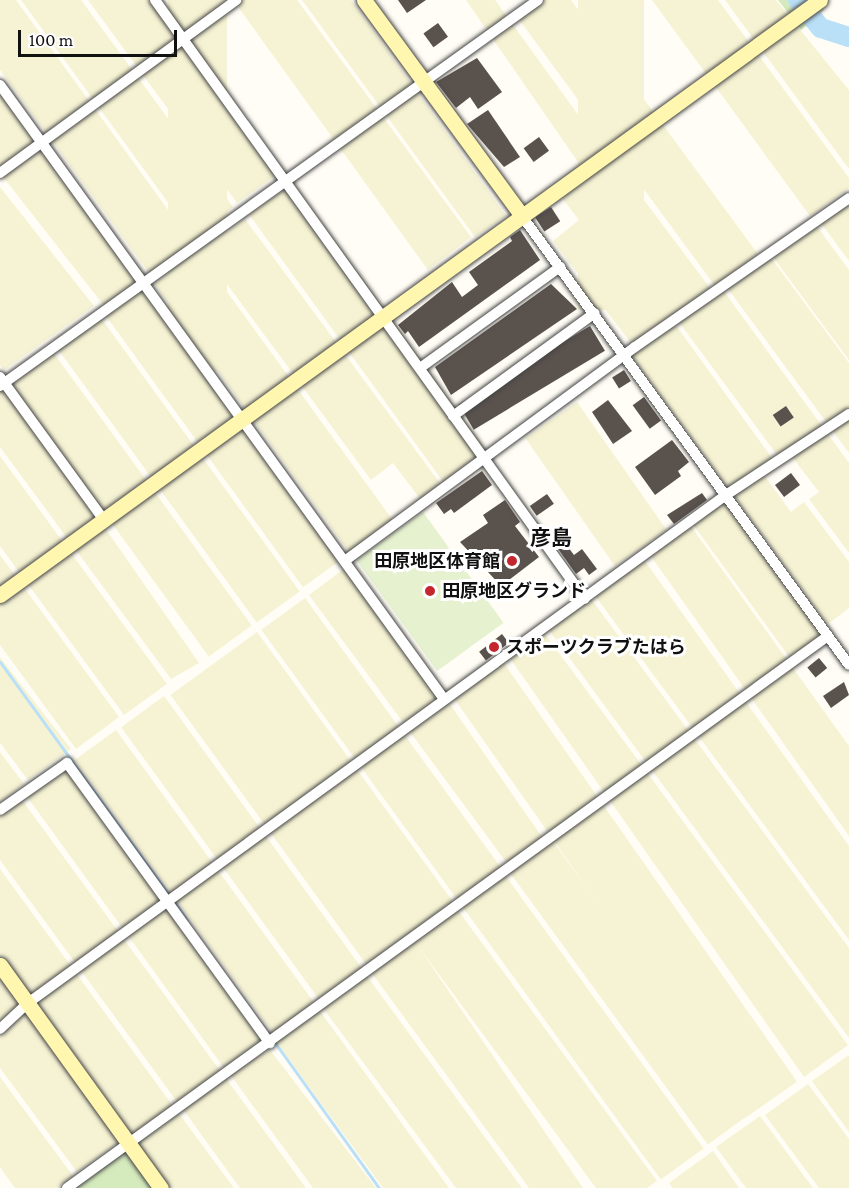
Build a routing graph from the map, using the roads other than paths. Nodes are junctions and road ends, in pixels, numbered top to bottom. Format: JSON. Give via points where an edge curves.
{"nodes":[{"id":1,"x":155,"y":0,"type":"edge"},
{"id":2,"x":236,"y":0,"type":"edge"},
{"id":3,"x":364,"y":0,"type":"edge"},
{"id":4,"x":538,"y":0,"type":"edge"},
{"id":5,"x":818,"y":2,"type":"edge"},
{"id":6,"x":183,"y":38,"type":"junction"},
{"id":7,"x":425,"y":83,"type":"junction"},
{"id":8,"x":0,"y":85,"type":"edge"},
{"id":9,"x":43,"y":142,"type":"junction"},
{"id":10,"x":0,"y":173,"type":"edge"},
{"id":11,"x":285,"y":182,"type":"junction"},
{"id":12,"x":849,"y":198,"type":"edge"},
{"id":13,"x":522,"y":216,"type":"junction"},
{"id":14,"x":560,"y":267,"type":"junction"},
{"id":15,"x":144,"y":282,"type":"junction"},
{"id":16,"x":595,"y":313,"type":"junction"},
{"id":17,"x":383,"y":317,"type":"junction"},
{"id":18,"x":627,"y":357,"type":"junction"},
{"id":19,"x":420,"y":368,"type":"junction"},
{"id":20,"x":1,"y":382,"type":"edge"},
{"id":21,"x":849,"y":414,"type":"edge"},
{"id":22,"x":453,"y":416,"type":"junction"},
{"id":23,"x":240,"y":421,"type":"junction"},
{"id":24,"x":485,"y":460,"type":"junction"},
{"id":25,"x":726,"y":495,"type":"junction"},
{"id":26,"x":104,"y":520,"type":"junction"},
{"id":27,"x":346,"y":560,"type":"junction"},
{"id":28,"x":0,"y":595,"type":"edge"},
{"id":29,"x":585,"y":599,"type":"junction"},
{"id":30,"x":828,"y":636,"type":"junction"},
{"id":31,"x":849,"y":665,"type":"edge"},
{"id":32,"x":444,"y":699,"type":"junction"},
{"id":33,"x":0,"y":810,"type":"edge"},
{"id":34,"x":171,"y":900,"type":"junction"},
{"id":35,"x":0,"y":965,"type":"edge"},
{"id":36,"x":27,"y":1003,"type":"junction"},
{"id":37,"x":0,"y":1029,"type":"edge"},
{"id":38,"x":272,"y":1041,"type":"junction"},
{"id":39,"x":129,"y":1144,"type":"junction"},
{"id":40,"x":68,"y":1188,"type":"edge"},
{"id":41,"x":161,"y":1188,"type":"edge"}],
"edges":[{"from":1,"to":6,"type":"street"},
{"from":2,"to":6,"type":"street"},
{"from":3,"to":7,"type":"street"},
{"from":4,"to":7,"type":"street"},
{"from":5,"to":13,"type":"street"},
{"from":6,"to":9,"type":"street"},
{"from":6,"to":11,"type":"street"},
{"from":7,"to":11,"type":"street"},
{"from":7,"to":13,"type":"street"},
{"from":8,"to":9,"type":"street"},
{"from":9,"to":10,"type":"street"},
{"from":9,"to":15,"type":"street"},
{"from":11,"to":15,"type":"street"},
{"from":11,"to":17,"type":"street"},
{"from":12,"to":18,"type":"street"},
{"from":13,"to":14,"type":"street"},
{"from":13,"to":17,"type":"street"},
{"from":14,"to":16,"type":"street"},
{"from":14,"to":19,"type":"street"},
{"from":15,"to":20,"type":"street"},
{"from":15,"to":23,"type":"street"},
{"from":16,"to":18,"type":"street"},
{"from":16,"to":22,"type":"street"},
{"from":17,"to":19,"type":"street"},
{"from":17,"to":23,"type":"street"},
{"from":18,"to":24,"type":"street"},
{"from":18,"to":25,"type":"street"},
{"from":19,"to":22,"type":"street"},
{"from":20,"to":26,"type":"street"},
{"from":21,"to":25,"type":"street"},
{"from":22,"to":24,"type":"street"},
{"from":23,"to":26,"type":"street"},
{"from":23,"to":27,"type":"street"},
{"from":24,"to":27,"type":"street"},
{"from":24,"to":29,"type":"street"},
{"from":25,"to":29,"type":"street"},
{"from":25,"to":30,"type":"street"},
{"from":26,"to":28,"type":"street"},
{"from":27,"to":32,"type":"street"},
{"from":29,"to":32,"type":"street"},
{"from":30,"to":31,"type":"street"},
{"from":30,"to":38,"type":"street"},
{"from":32,"to":34,"type":"street"},
{"from":33,"to":34,"type":"street","via":[[67,763]]},
{"from":34,"to":36,"type":"street"},
{"from":34,"to":38,"type":"street"},
{"from":35,"to":36,"type":"street"},
{"from":36,"to":37,"type":"street"},
{"from":36,"to":39,"type":"street"},
{"from":38,"to":39,"type":"street"},
{"from":39,"to":40,"type":"street"},
{"from":39,"to":41,"type":"street"}]}
